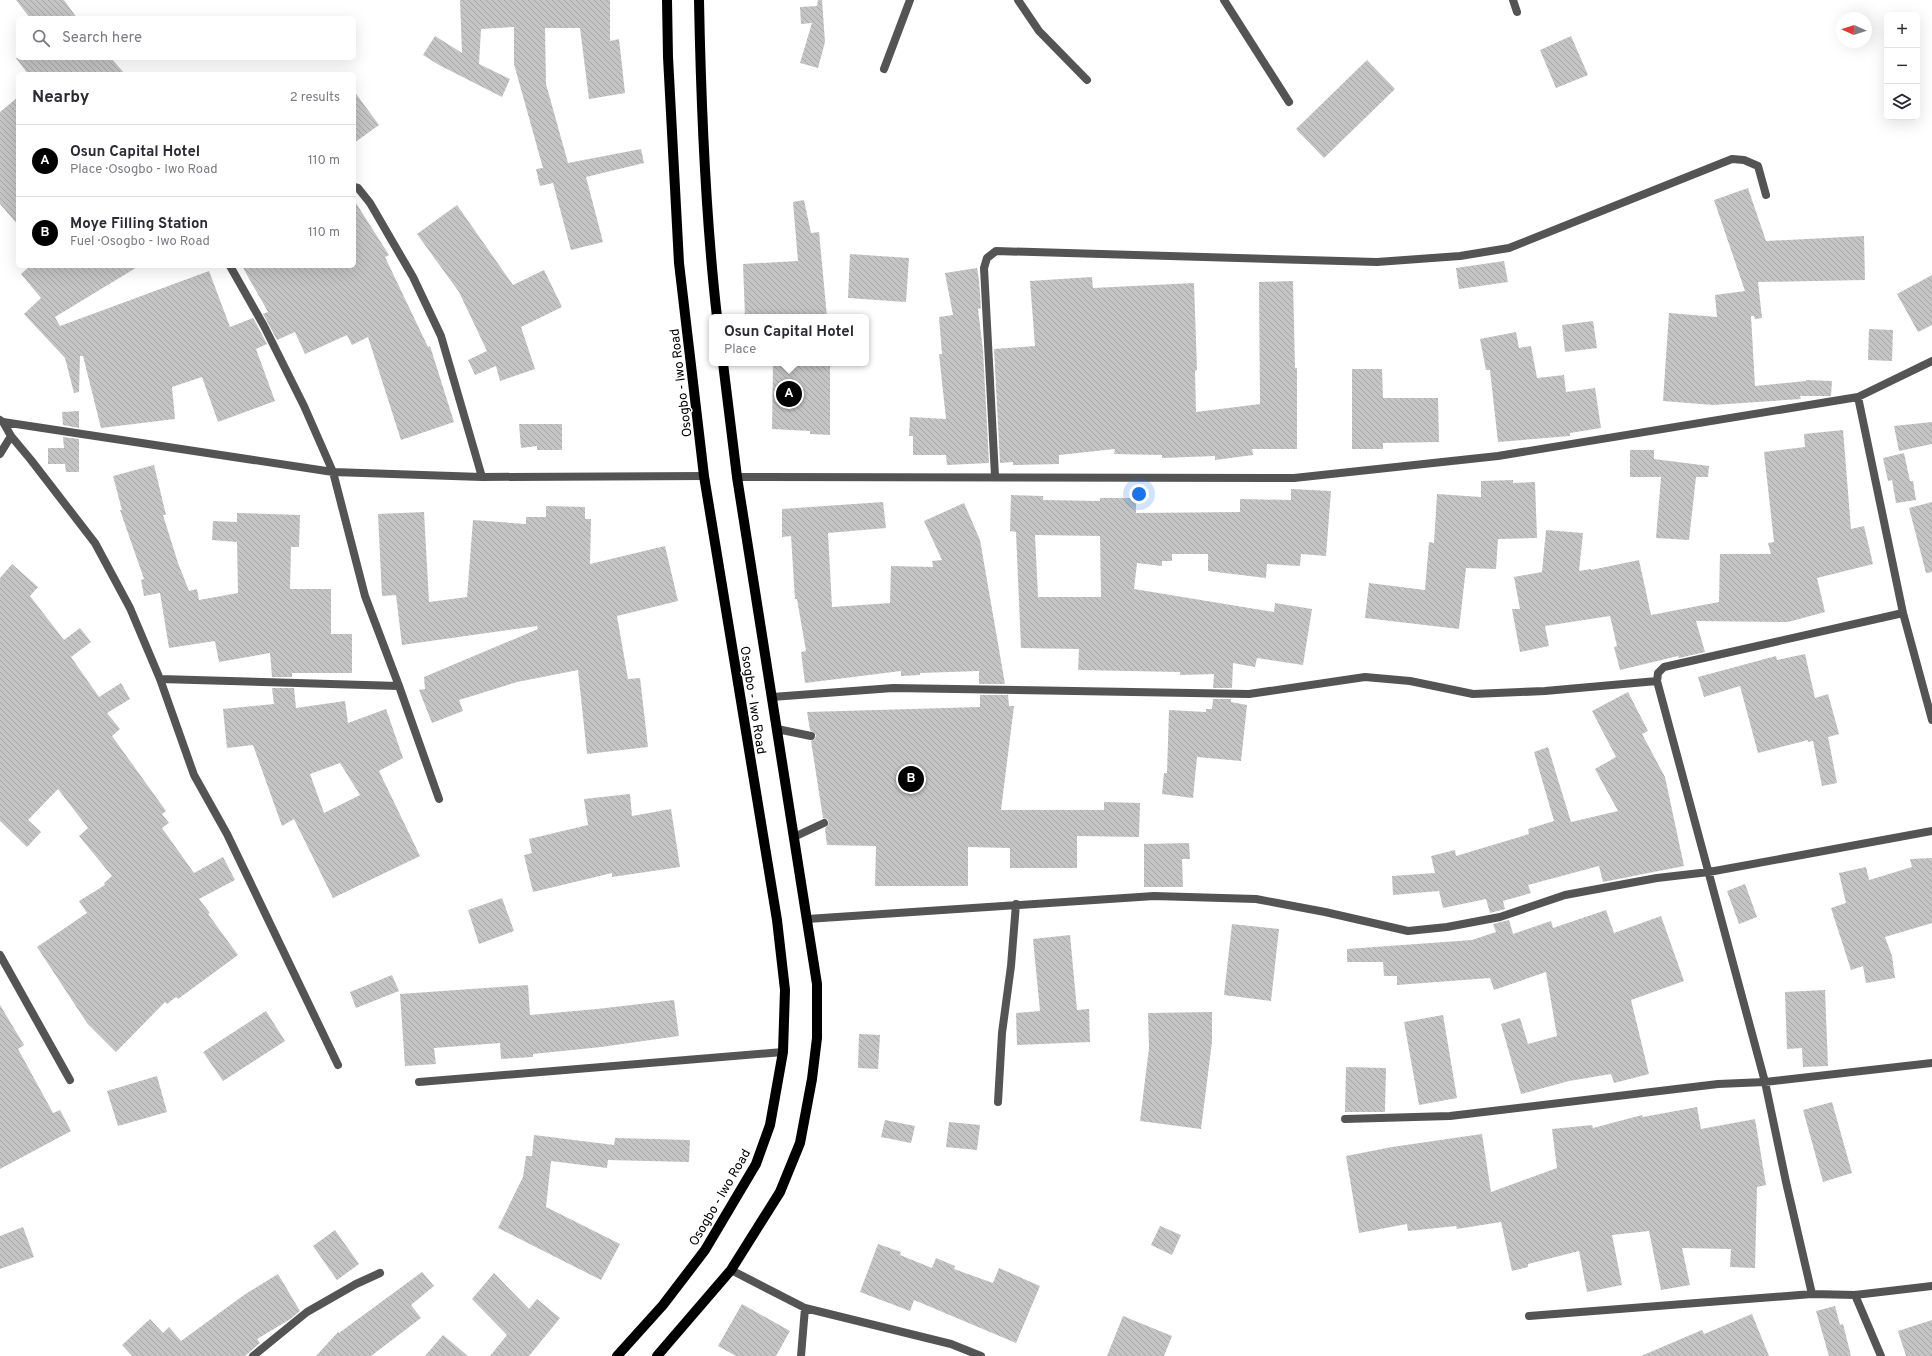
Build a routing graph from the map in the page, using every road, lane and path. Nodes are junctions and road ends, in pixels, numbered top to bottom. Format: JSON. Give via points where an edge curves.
{"nodes":[{"id":1,"x":667,"y":0,"type":"edge"},
{"id":2,"x":699,"y":0,"type":"edge"},
{"id":3,"x":910,"y":0,"type":"edge"},
{"id":4,"x":1018,"y":0,"type":"edge"},
{"id":5,"x":1224,"y":0,"type":"edge"},
{"id":6,"x":1512,"y":0,"type":"edge"},
{"id":7,"x":1518,"y":12,"type":"dead end"},
{"id":8,"x":884,"y":68,"type":"dead end"},
{"id":9,"x":1087,"y":80,"type":"dead end"},
{"id":10,"x":1289,"y":102,"type":"dead end"},
{"id":11,"x":356,"y":188,"type":"edge"},
{"id":12,"x":1766,"y":195,"type":"dead end"},
{"id":13,"x":231,"y":268,"type":"edge"},
{"id":14,"x":718,"y":314,"type":"edge"},
{"id":15,"x":1932,"y":361,"type":"edge"},
{"id":16,"x":723,"y":366,"type":"edge"},
{"id":17,"x":1858,"y":397,"type":"junction"},
{"id":18,"x":1,"y":421,"type":"edge"},
{"id":19,"x":11,"y":436,"type":"junction"},
{"id":20,"x":0,"y":454,"type":"edge"},
{"id":21,"x":333,"y":472,"type":"junction"},
{"id":22,"x":704,"y":476,"type":"junction"},
{"id":23,"x":995,"y":476,"type":"junction"},
{"id":24,"x":482,"y":477,"type":"junction"},
{"id":25,"x":737,"y":477,"type":"junction"},
{"id":26,"x":1903,"y":613,"type":"junction"},
{"id":27,"x":160,"y":679,"type":"junction"},
{"id":28,"x":1658,"y":681,"type":"junction"},
{"id":29,"x":399,"y":686,"type":"junction"},
{"id":30,"x":772,"y":697,"type":"junction"},
{"id":31,"x":1932,"y":720,"type":"edge"},
{"id":32,"x":777,"y":729,"type":"junction"},
{"id":33,"x":811,"y":736,"type":"dead end"},
{"id":34,"x":439,"y":799,"type":"dead end"},
{"id":35,"x":824,"y":823,"type":"dead end"},
{"id":36,"x":1932,"y":830,"type":"edge"},
{"id":37,"x":794,"y":837,"type":"junction"},
{"id":38,"x":1709,"y":872,"type":"junction"},
{"id":39,"x":1016,"y":904,"type":"junction"},
{"id":40,"x":807,"y":919,"type":"junction"},
{"id":41,"x":0,"y":955,"type":"edge"},
{"id":42,"x":783,"y":1052,"type":"junction"},
{"id":43,"x":1932,"y":1063,"type":"edge"},
{"id":44,"x":338,"y":1065,"type":"dead end"},
{"id":45,"x":70,"y":1080,"type":"dead end"},
{"id":46,"x":420,"y":1082,"type":"dead end"},
{"id":47,"x":1765,"y":1082,"type":"junction"},
{"id":48,"x":998,"y":1102,"type":"dead end"},
{"id":49,"x":1346,"y":1119,"type":"dead end"},
{"id":50,"x":731,"y":1270,"type":"junction"},
{"id":51,"x":380,"y":1273,"type":"dead end"},
{"id":52,"x":1932,"y":1286,"type":"edge"},
{"id":53,"x":1812,"y":1294,"type":"junction"},
{"id":54,"x":1855,"y":1295,"type":"junction"},
{"id":55,"x":805,"y":1308,"type":"junction"},
{"id":56,"x":1529,"y":1316,"type":"dead end"},
{"id":57,"x":253,"y":1356,"type":"edge"},
{"id":58,"x":616,"y":1356,"type":"edge"},
{"id":59,"x":657,"y":1356,"type":"edge"},
{"id":60,"x":801,"y":1356,"type":"edge"},
{"id":61,"x":981,"y":1356,"type":"edge"},
{"id":62,"x":1880,"y":1356,"type":"edge"}],
"edges":[{"from":1,"to":22,"type":"main road","name":"Osogbo - Iwo Road","via":[[679,263]]},
{"from":2,"to":14,"type":"main road","via":[[711,261]]},
{"from":3,"to":8,"type":"street"},
{"from":4,"to":9,"type":"street","via":[[1039,31]]},
{"from":5,"to":10,"type":"street"},
{"from":6,"to":7,"type":"street"},
{"from":11,"to":24,"type":"street","via":[[370,203],[414,277],[441,336],[470,428]]},
{"from":12,"to":23,"type":"street","via":[[1758,166],[1744,160],[1732,159],[1509,248],[1460,256],[1377,262],[996,252],[987,258],[984,268]]},
{"from":13,"to":21,"type":"street","via":[[304,406]]},
{"from":15,"to":17,"type":"street"},
{"from":16,"to":25,"type":"main road","name":"Osogbo - Iwo Road"},
{"from":17,"to":23,"type":"street","via":[[1498,456],[1294,478]]},
{"from":17,"to":26,"type":"street"},
{"from":18,"to":19,"type":"street"},
{"from":18,"to":21,"type":"street"},
{"from":19,"to":20,"type":"street"},
{"from":19,"to":27,"type":"street","via":[[95,543],[130,608]]},
{"from":21,"to":24,"type":"street"},
{"from":21,"to":29,"type":"street","via":[[365,596]]},
{"from":22,"to":24,"type":"street"},
{"from":22,"to":42,"type":"main road","name":"Osogbo - Iwo Road","via":[[778,920],[785,990]]},
{"from":23,"to":25,"type":"street"},
{"from":25,"to":30,"type":"main road","name":"Osogbo - Iwo Road"},
{"from":26,"to":28,"type":"street","via":[[1664,667],[1658,673]]},
{"from":26,"to":31,"type":"street"},
{"from":27,"to":29,"type":"street"},
{"from":27,"to":44,"type":"street","via":[[194,775],[227,834]]},
{"from":28,"to":30,"type":"street","via":[[1546,691],[1473,694],[1410,681],[1365,677],[1249,694],[893,688]]},
{"from":28,"to":38,"type":"street"},
{"from":29,"to":34,"type":"street"},
{"from":30,"to":32,"type":"main road","name":"Osogbo - Iwo Road"},
{"from":32,"to":33,"type":"street"},
{"from":32,"to":37,"type":"main road","name":"Osogbo - Iwo Road"},
{"from":35,"to":37,"type":"street"},
{"from":36,"to":38,"type":"street"},
{"from":37,"to":40,"type":"main road","name":"Osogbo - Iwo Road"},
{"from":38,"to":39,"type":"street","via":[[1657,878],[1565,895],[1500,917],[1408,931],[1256,899],[1154,896]]},
{"from":38,"to":47,"type":"street"},
{"from":39,"to":40,"type":"street"},
{"from":39,"to":48,"type":"street","via":[[1002,1033]]},
{"from":40,"to":50,"type":"main road","name":"Osogbo - Iwo Road","via":[[817,984],[817,1038],[800,1142],[780,1192]]},
{"from":41,"to":45,"type":"street"},
{"from":42,"to":46,"type":"street"},
{"from":42,"to":58,"type":"main road","name":"Osogbo - Iwo Road","via":[[770,1125],[756,1164],[705,1250],[663,1305]]},
{"from":43,"to":47,"type":"street"},
{"from":47,"to":49,"type":"street","via":[[1718,1084],[1450,1116]]},
{"from":47,"to":53,"type":"street"},
{"from":50,"to":55,"type":"street"},
{"from":50,"to":59,"type":"main road","name":"Osogbo - Iwo Road"},
{"from":51,"to":57,"type":"street","via":[[307,1312]]},
{"from":52,"to":54,"type":"street"},
{"from":53,"to":54,"type":"street"},
{"from":53,"to":56,"type":"street"},
{"from":54,"to":62,"type":"street"},
{"from":55,"to":60,"type":"street"},
{"from":55,"to":61,"type":"street","via":[[951,1344]]}]}
